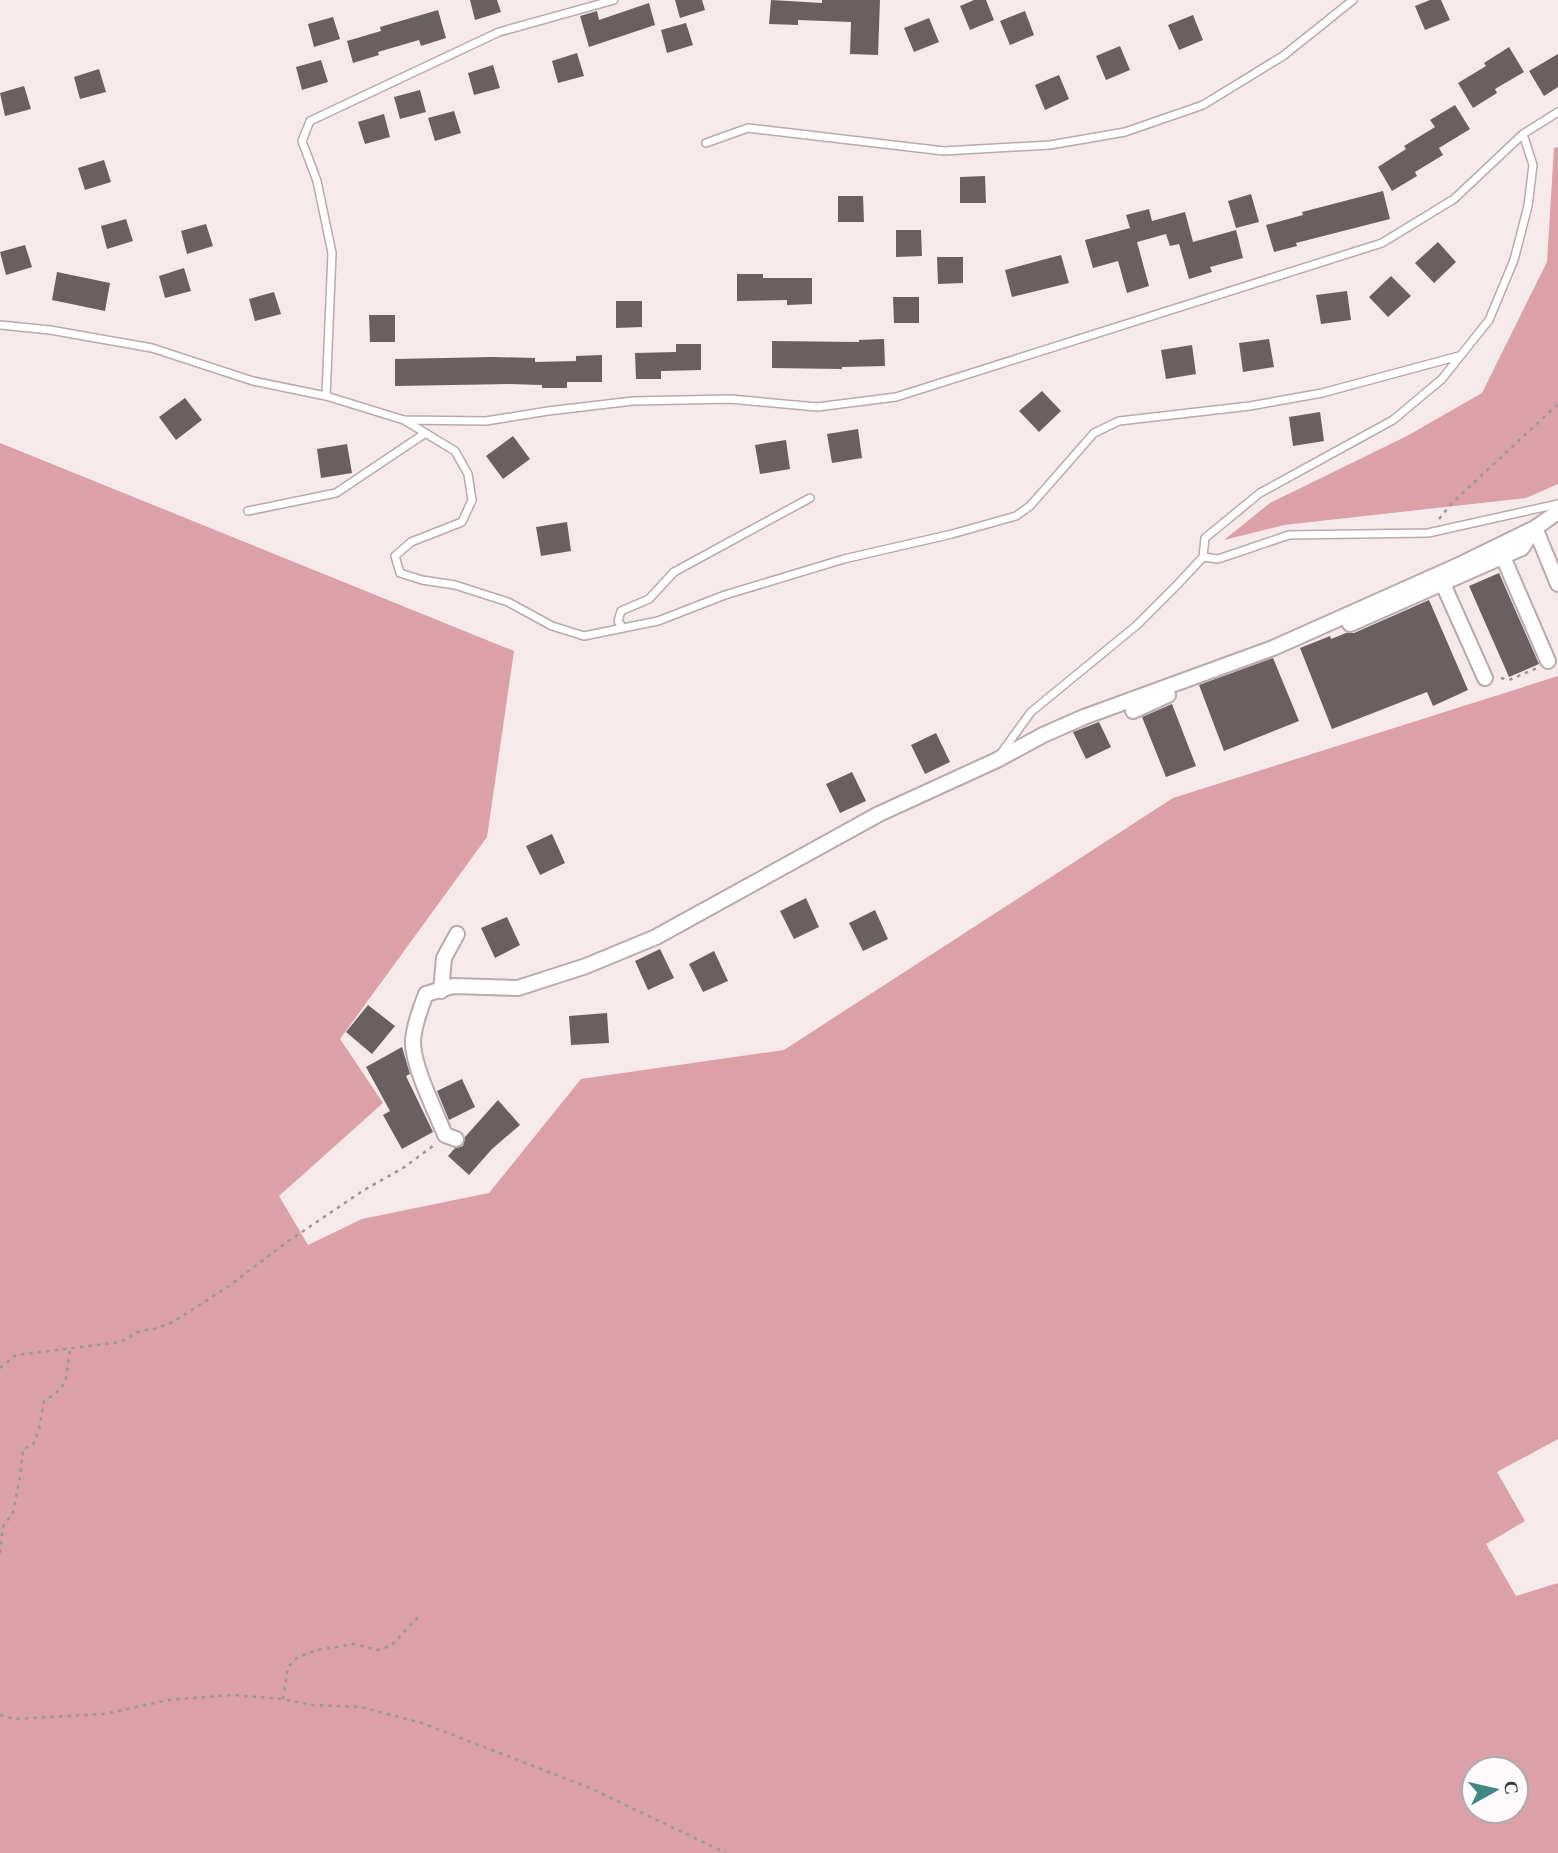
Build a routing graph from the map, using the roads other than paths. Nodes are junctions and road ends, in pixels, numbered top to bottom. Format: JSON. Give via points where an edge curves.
{"nodes":[{"id":1,"x":614,"y":0,"type":"edge"},
{"id":2,"x":1353,"y":0,"type":"edge"},
{"id":3,"x":1558,"y":112,"type":"edge"},
{"id":4,"x":1523,"y":134,"type":"junction"},
{"id":5,"x":705,"y":143,"type":"dead end"},
{"id":6,"x":0,"y":325,"type":"edge"},
{"id":7,"x":1459,"y":356,"type":"junction"},
{"id":8,"x":326,"y":396,"type":"junction"},
{"id":9,"x":404,"y":420,"type":"junction"},
{"id":10,"x":424,"y":434,"type":"junction"},
{"id":11,"x":810,"y":498,"type":"dead end"},
{"id":12,"x":1558,"y":505,"type":"edge"},
{"id":13,"x":248,"y":511,"type":"dead end"},
{"id":14,"x":1558,"y":512,"type":"edge"},
{"id":15,"x":1535,"y":528,"type":"junction"},
{"id":16,"x":1203,"y":557,"type":"junction"},
{"id":17,"x":1503,"y":557,"type":"junction"},
{"id":18,"x":1558,"y":583,"type":"edge"},
{"id":19,"x":1443,"y":584,"type":"junction"},
{"id":20,"x":623,"y":628,"type":"junction"},
{"id":21,"x":1548,"y":661,"type":"road end"},
{"id":22,"x":1485,"y":678,"type":"road end"},
{"id":23,"x":1133,"y":711,"type":"dead end"},
{"id":24,"x":997,"y":760,"type":"junction"},
{"id":25,"x":457,"y":934,"type":"dead end"},
{"id":26,"x":441,"y":991,"type":"junction"},
{"id":27,"x":451,"y":1137,"type":"road end"}],
"edges":[{"from":1,"to":8,"type":"lane","via":[[499,32],[310,121],[302,141],[317,181],[332,253]]},
{"from":2,"to":5,"type":"lane","via":[[1283,56],[1203,105],[1125,132],[1050,145],[944,151],[748,128]]},
{"from":3,"to":4,"type":"lane"},
{"from":4,"to":7,"type":"lane","via":[[1532,165],[1528,206],[1514,260],[1489,320]]},
{"from":4,"to":9,"type":"lane","via":[[1454,199],[1382,243],[897,397],[817,407],[730,399],[633,401],[486,421]]},
{"from":6,"to":8,"type":"lane","via":[[152,348],[253,381]]},
{"from":7,"to":16,"type":"lane","via":[[1442,379],[1393,420],[1260,493],[1205,538]]},
{"from":7,"to":20,"type":"lane","via":[[1322,393],[1119,421],[1094,433],[1016,516],[844,559],[658,621]]},
{"from":8,"to":9,"type":"lane"},
{"from":9,"to":10,"type":"lane"},
{"from":10,"to":13,"type":"lane","via":[[336,493]]},
{"from":10,"to":20,"type":"lane","via":[[455,451],[468,474],[472,500],[462,522],[411,542],[395,556],[400,573],[508,602],[552,626],[584,636]]},
{"from":11,"to":20,"type":"lane","via":[[674,572],[649,599],[621,611],[618,621]]},
{"from":12,"to":16,"type":"lane","via":[[1428,533],[1289,535],[1218,559]]},
{"from":14,"to":15,"type":"street"},
{"from":15,"to":17,"type":"street","via":[[1522,548]]},
{"from":15,"to":18,"type":"street"},
{"from":15,"to":24,"type":"street","via":[[1273,648],[1084,717]]},
{"from":16,"to":24,"type":"lane","via":[[1137,625],[1031,712]]},
{"from":17,"to":19,"type":"street"},
{"from":17,"to":21,"type":"street"},
{"from":19,"to":22,"type":"street"},
{"from":19,"to":23,"type":"street"},
{"from":24,"to":26,"type":"street","via":[[879,814],[656,937],[518,988],[453,986]]},
{"from":25,"to":26,"type":"street","via":[[444,958]]},
{"from":26,"to":27,"type":"street","via":[[426,994],[412,1043]]}]}
